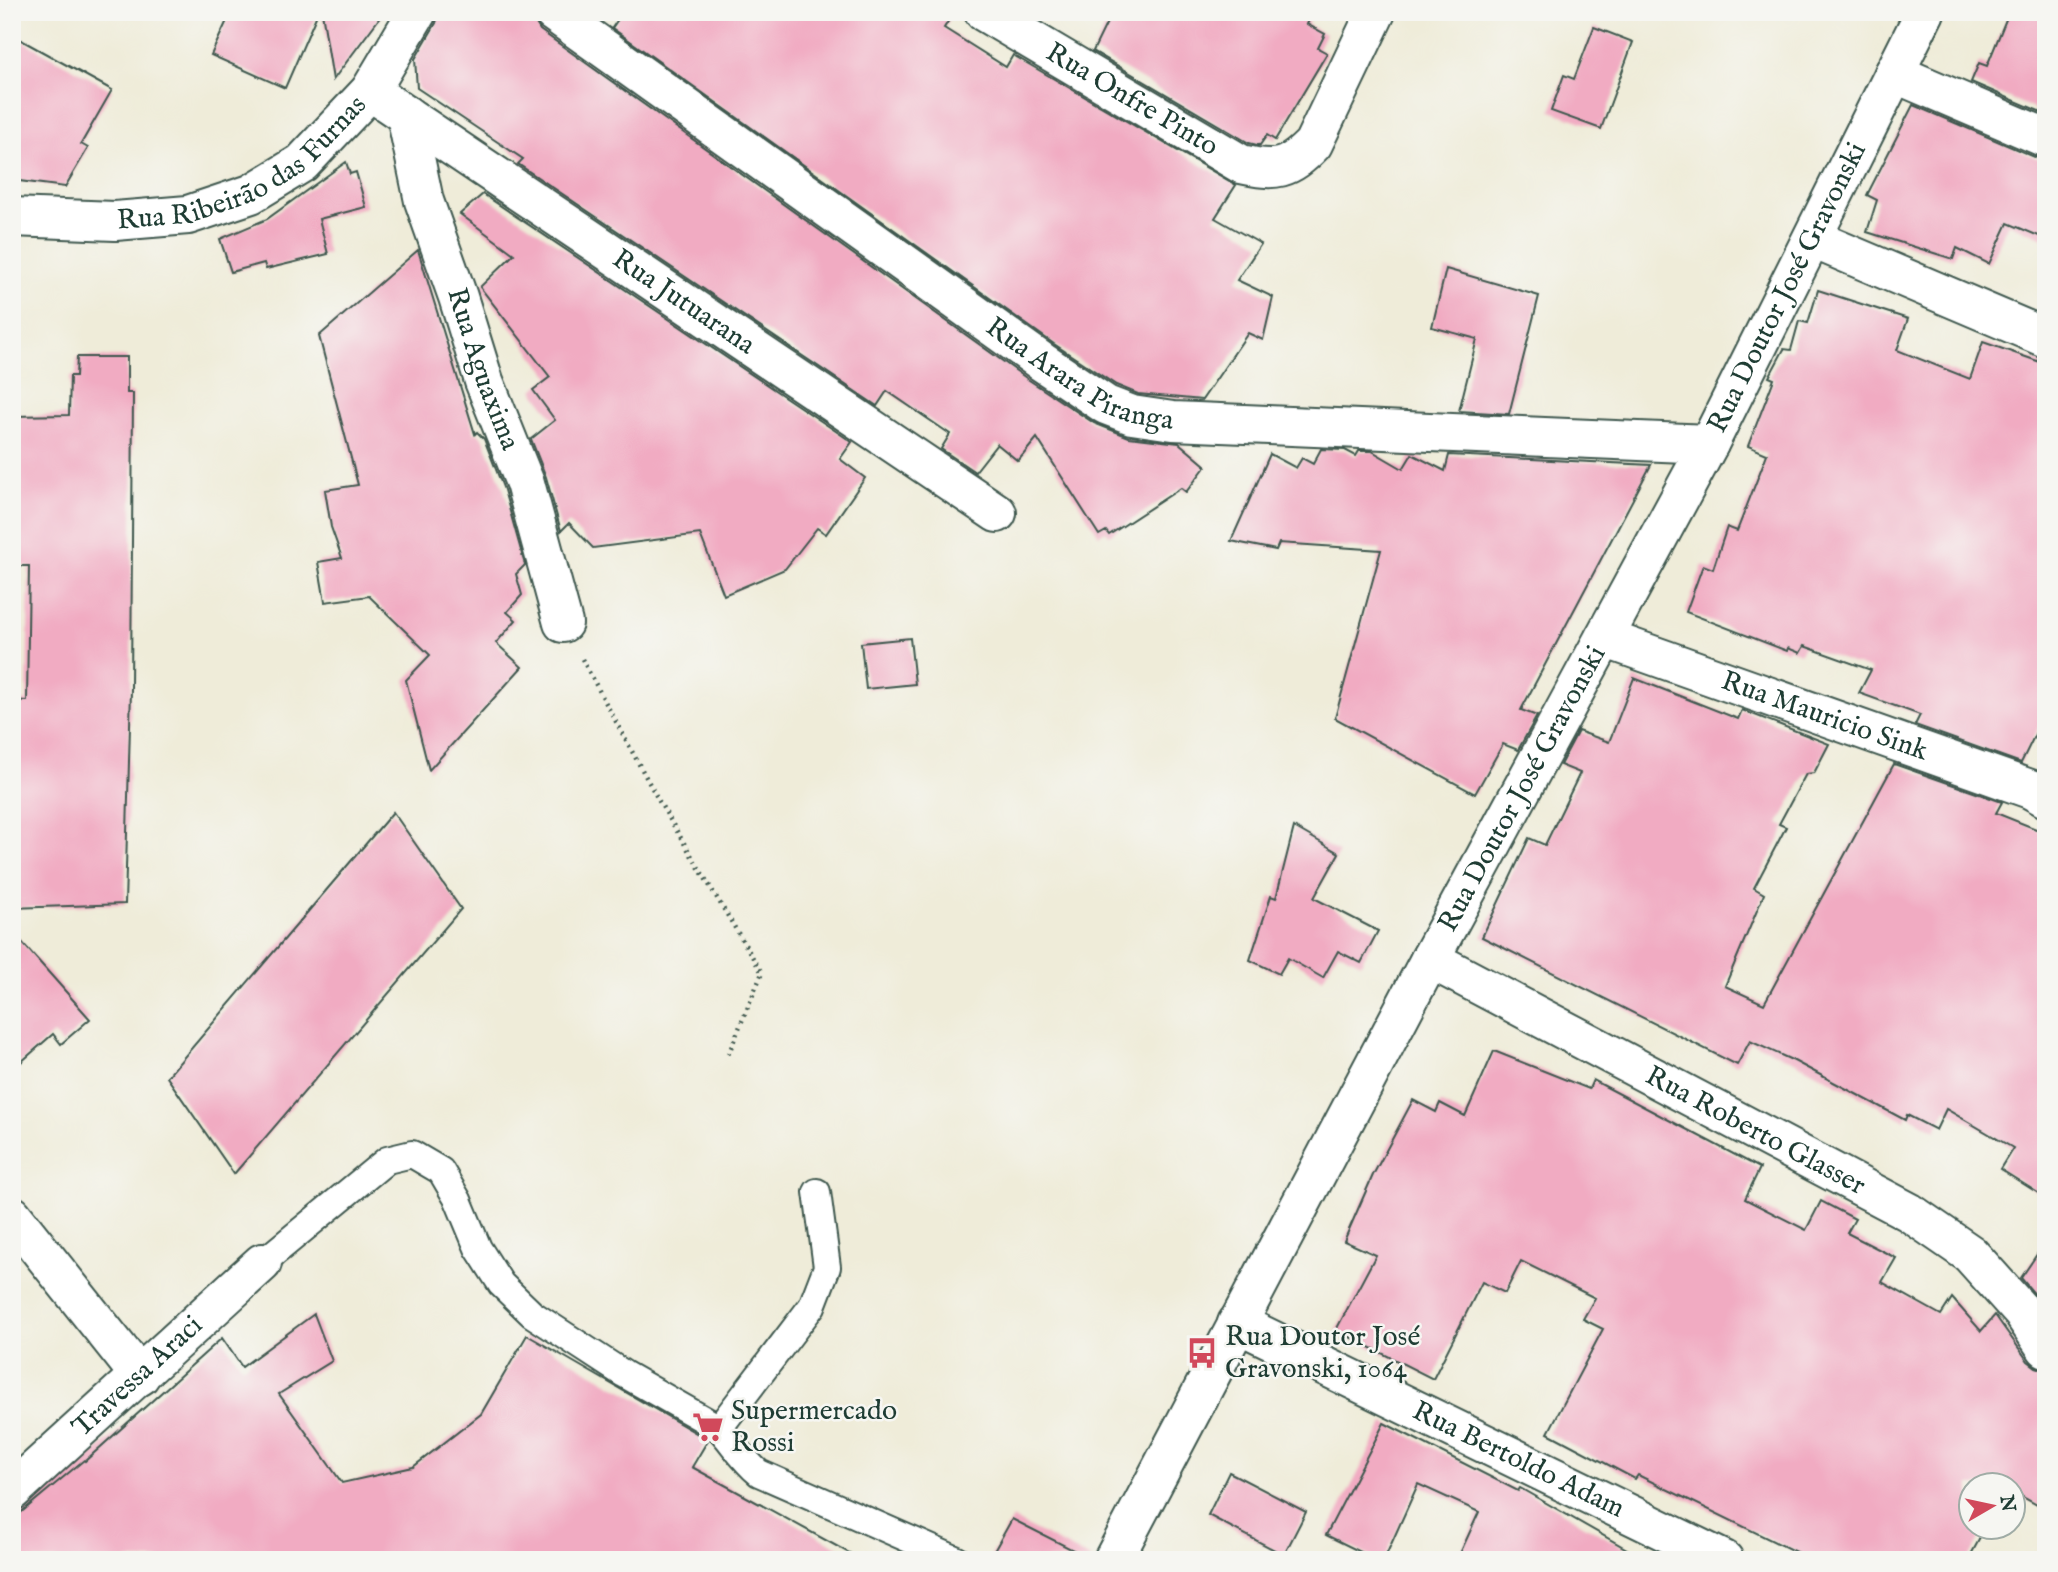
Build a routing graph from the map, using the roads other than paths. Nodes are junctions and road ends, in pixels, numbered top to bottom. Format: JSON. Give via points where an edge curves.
{"nodes":[{"id":1,"x":417,"y":12,"type":"edge"},
{"id":2,"x":553,"y":12,"type":"edge"},
{"id":3,"x":984,"y":12,"type":"edge"},
{"id":4,"x":1376,"y":12,"type":"edge"},
{"id":5,"x":1925,"y":12,"type":"edge"},
{"id":6,"x":1894,"y":73,"type":"junction"},
{"id":7,"x":370,"y":91,"type":"junction"},
{"id":8,"x":406,"y":115,"type":"junction"},
{"id":9,"x":2046,"y":138,"type":"edge"},
{"id":10,"x":12,"y":217,"type":"edge"},
{"id":11,"x":1813,"y":239,"type":"junction"},
{"id":12,"x":2046,"y":338,"type":"edge"},
{"id":13,"x":1709,"y":444,"type":"junction"},
{"id":14,"x":997,"y":513,"type":"dead end"},
{"id":15,"x":563,"y":623,"type":"road end"},
{"id":16,"x":1604,"y":638,"type":"junction"},
{"id":17,"x":2046,"y":798,"type":"edge"},
{"id":18,"x":1430,"y":959,"type":"junction"},
{"id":19,"x":817,"y":1192,"type":"dead end"},
{"id":20,"x":12,"y":1215,"type":"edge"},
{"id":21,"x":262,"y":1263,"type":"joint"},
{"id":22,"x":1237,"y":1323,"type":"junction"},
{"id":23,"x":2046,"y":1348,"type":"edge"},
{"id":24,"x":140,"y":1376,"type":"junction"},
{"id":25,"x":719,"y":1428,"type":"junction"},
{"id":26,"x":12,"y":1491,"type":"edge"},
{"id":27,"x":957,"y":1560,"type":"edge"},
{"id":28,"x":1113,"y":1560,"type":"edge"},
{"id":29,"x":1724,"y":1560,"type":"edge"}],
"edges":[{"from":1,"to":7,"type":"street","name":"Rua Ribeirão das Furnas"},
{"from":2,"to":13,"type":"street","name":"Rua Arara Piranga","via":[[1042,362],[1106,405],[1132,415],[1172,421]]},
{"from":3,"to":4,"type":"street","name":"Rua Onfre Pinto","via":[[1241,164],[1264,169],[1285,167],[1313,144]]},
{"from":5,"to":6,"type":"street","name":"Rua Doutor José Gravonski"},
{"from":6,"to":9,"type":"street"},
{"from":6,"to":11,"type":"street","name":"Rua Doutor José Gravonski"},
{"from":7,"to":8,"type":"street","name":"Rua Jutuarana"},
{"from":7,"to":10,"type":"street","name":"Rua Ribeirão das Furnas","via":[[302,163],[251,194],[188,215],[115,221]]},
{"from":8,"to":14,"type":"street","name":"Rua Jutuarana"},
{"from":8,"to":15,"type":"street","name":"Rua Aguaxima","via":[[424,201],[484,382],[525,484]]},
{"from":11,"to":12,"type":"street"},
{"from":11,"to":13,"type":"street","name":"Rua Doutor José Gravonski"},
{"from":13,"to":16,"type":"street","name":"Rua Doutor José Gravonski"},
{"from":16,"to":17,"type":"street","name":"Rua Mauricio Sink"},
{"from":16,"to":18,"type":"street","name":"Rua Doutor José Gravonski"},
{"from":18,"to":22,"type":"street","name":"Rua Doutor José Gravonski"},
{"from":18,"to":23,"type":"street","name":"Rua Roberto Glasser","via":[[1909,1212],[1970,1254],[2022,1312]]},
{"from":19,"to":25,"type":"lane","via":[[827,1267],[812,1306]]},
{"from":20,"to":24,"type":"street"},
{"from":21,"to":24,"type":"street","name":"Travessa Araci"},
{"from":21,"to":25,"type":"lane","via":[[387,1160],[412,1154],[441,1171],[478,1248],[501,1284],[532,1314]]},
{"from":22,"to":28,"type":"street","name":"Rua Doutor José Gravonski"},
{"from":22,"to":29,"type":"street","name":"Rua Bertoldo Adam"},
{"from":24,"to":26,"type":"street","name":"Travessa Araci"},
{"from":25,"to":27,"type":"lane","via":[[759,1473]]}]}
